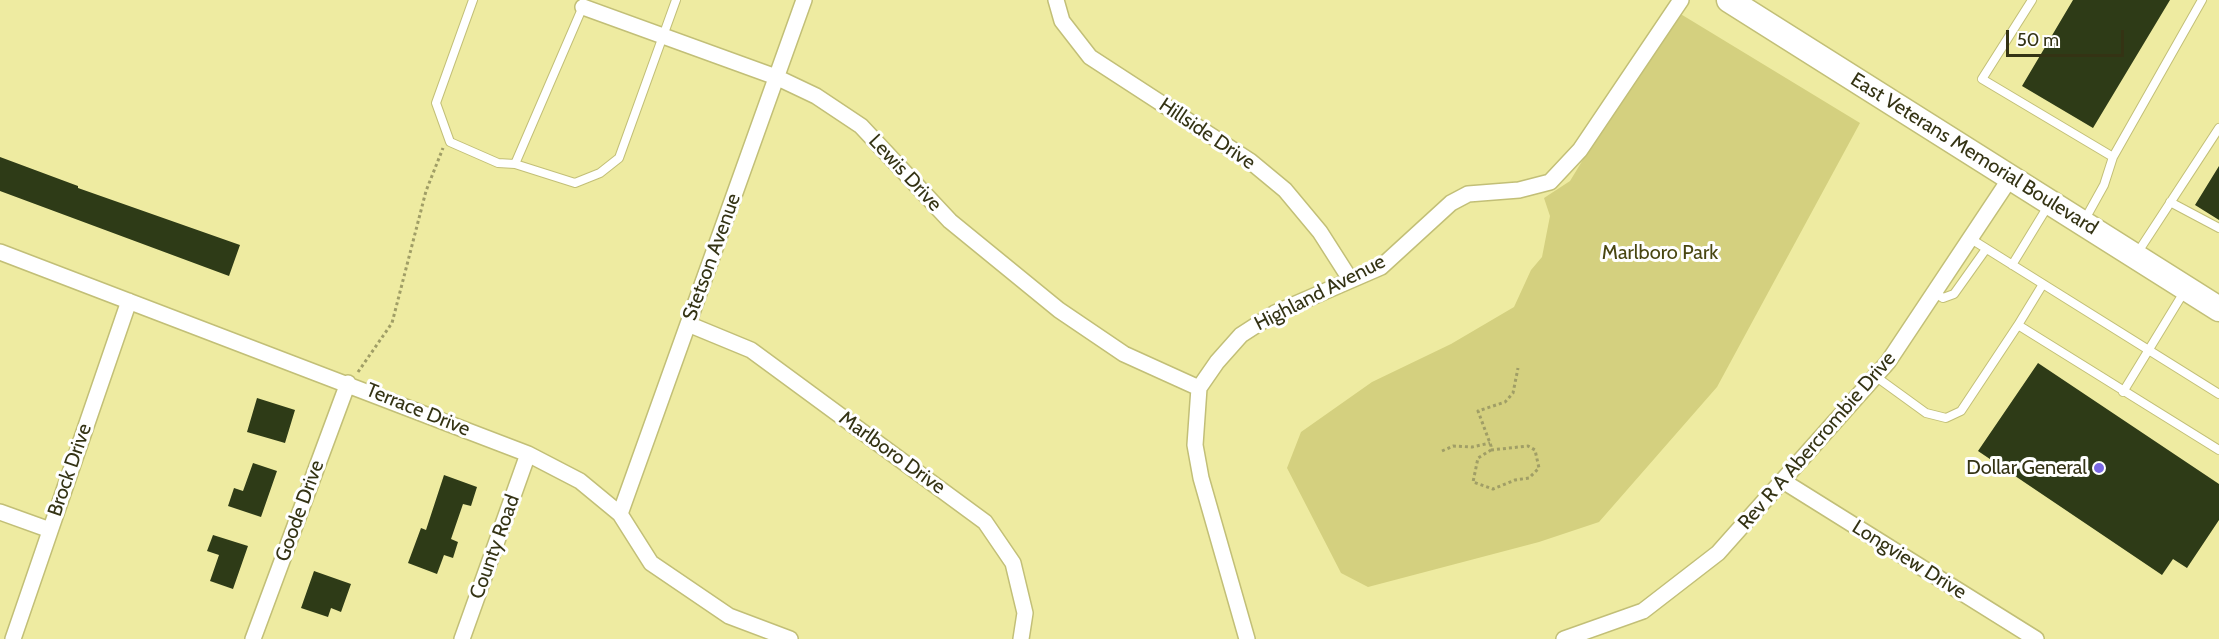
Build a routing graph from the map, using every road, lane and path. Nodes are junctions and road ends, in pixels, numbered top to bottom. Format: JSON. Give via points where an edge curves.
{"nodes":[{"id":1,"x":473,"y":0,"type":"edge"},
{"id":2,"x":676,"y":0,"type":"edge"},
{"id":3,"x":804,"y":0,"type":"edge"},
{"id":4,"x":1056,"y":0,"type":"edge"},
{"id":5,"x":1681,"y":0,"type":"edge"},
{"id":6,"x":1729,"y":0,"type":"edge"},
{"id":7,"x":2032,"y":0,"type":"edge"},
{"id":8,"x":2202,"y":0,"type":"edge"},
{"id":9,"x":584,"y":4,"type":"edge"},
{"id":10,"x":663,"y":37,"type":"junction"},
{"id":11,"x":776,"y":77,"type":"junction"},
{"id":12,"x":2219,"y":128,"type":"edge"},
{"id":13,"x":448,"y":135,"type":"junction"},
{"id":14,"x":2113,"y":157,"type":"junction"},
{"id":15,"x":515,"y":165,"type":"junction"},
{"id":16,"x":2011,"y":177,"type":"junction"},
{"id":17,"x":2051,"y":202,"type":"junction"},
{"id":18,"x":2170,"y":202,"type":"junction"},
{"id":19,"x":2083,"y":222,"type":"junction"},
{"id":20,"x":2219,"y":228,"type":"edge"},
{"id":21,"x":1971,"y":239,"type":"junction"},
{"id":22,"x":1986,"y":249,"type":"junction"},
{"id":23,"x":0,"y":252,"type":"edge"},
{"id":24,"x":2136,"y":255,"type":"junction"},
{"id":25,"x":2012,"y":265,"type":"junction"},
{"id":26,"x":1350,"y":279,"type":"junction"},
{"id":27,"x":2043,"y":284,"type":"junction"},
{"id":28,"x":2186,"y":288,"type":"junction"},
{"id":29,"x":1935,"y":293,"type":"junction"},
{"id":30,"x":129,"y":301,"type":"junction"},
{"id":31,"x":2217,"y":306,"type":"edge"},
{"id":32,"x":688,"y":324,"type":"junction"},
{"id":33,"x":2018,"y":325,"type":"junction"},
{"id":34,"x":2148,"y":350,"type":"junction"},
{"id":35,"x":1518,"y":368,"type":"dead end"},
{"id":36,"x":1875,"y":376,"type":"junction"},
{"id":37,"x":348,"y":383,"type":"junction"},
{"id":38,"x":1199,"y":388,"type":"junction"},
{"id":39,"x":2123,"y":392,"type":"junction"},
{"id":40,"x":2219,"y":394,"type":"edge"},
{"id":41,"x":1490,"y":443,"type":"junction"},
{"id":42,"x":1491,"y":450,"type":"junction"},
{"id":43,"x":2219,"y":450,"type":"edge"},
{"id":44,"x":1442,"y":451,"type":"dead end"},
{"id":45,"x":528,"y":454,"type":"junction"},
{"id":46,"x":1783,"y":481,"type":"junction"},
{"id":47,"x":0,"y":512,"type":"edge"},
{"id":48,"x":621,"y":514,"type":"junction"},
{"id":49,"x":50,"y":530,"type":"junction"},
{"id":50,"x":13,"y":639,"type":"edge"},
{"id":51,"x":253,"y":639,"type":"edge"},
{"id":52,"x":462,"y":639,"type":"edge"},
{"id":53,"x":790,"y":639,"type":"edge"},
{"id":54,"x":1021,"y":639,"type":"edge"},
{"id":55,"x":1247,"y":639,"type":"edge"},
{"id":56,"x":1564,"y":639,"type":"edge"},
{"id":57,"x":2036,"y":639,"type":"edge"}],
"edges":[{"from":1,"to":13,"type":"lane","via":[[436,103]]},
{"from":2,"to":10,"type":"lane"},
{"from":3,"to":11,"type":"street","name":"Stetson Avenue"},
{"from":4,"to":26,"type":"street","name":"Hillside Drive","via":[[1062,21],[1090,57],[1250,161],[1285,190],[1320,232]]},
{"from":5,"to":26,"type":"street","name":"Highland Avenue","via":[[1580,150],[1550,182],[1519,190],[1468,194],[1450,203],[1381,267]]},
{"from":6,"to":16,"type":"main road","name":"East Veterans Memorial Boulevard"},
{"from":7,"to":14,"type":"lane","via":[[1982,79]]},
{"from":8,"to":14,"type":"lane"},
{"from":9,"to":10,"type":"street","name":"Lewis Drive"},
{"from":9,"to":15,"type":"lane"},
{"from":10,"to":11,"type":"street","name":"Lewis Drive"},
{"from":10,"to":15,"type":"lane","via":[[619,158],[600,173],[575,183]]},
{"from":11,"to":32,"type":"street","name":"Stetson Avenue"},
{"from":11,"to":38,"type":"street","name":"Lewis Drive","via":[[816,96],[861,126],[950,221],[1059,310],[1124,354]]},
{"from":12,"to":18,"type":"lane"},
{"from":13,"to":15,"type":"lane","via":[[450,142],[498,163]]},
{"from":13,"to":37,"type":"path","via":[[426,191],[392,322],[366,364]]},
{"from":14,"to":19,"type":"lane","via":[[2104,185]]},
{"from":16,"to":17,"type":"main road","name":"East Veterans Memorial Boulevard"},
{"from":16,"to":21,"type":"street","name":"Rev R A Abercrombie Drive"},
{"from":17,"to":19,"type":"main road","name":"East Veterans Memorial Boulevard"},
{"from":17,"to":25,"type":"lane"},
{"from":18,"to":20,"type":"lane"},
{"from":18,"to":24,"type":"lane"},
{"from":19,"to":24,"type":"main road","name":"East Veterans Memorial Boulevard"},
{"from":21,"to":22,"type":"lane"},
{"from":21,"to":29,"type":"street","name":"Rev R A Abercrombie Drive"},
{"from":22,"to":25,"type":"lane"},
{"from":22,"to":29,"type":"lane","via":[[1954,294],[1943,298]]},
{"from":23,"to":30,"type":"street","name":"Terrace Drive"},
{"from":24,"to":28,"type":"main road","name":"East Veterans Memorial Boulevard"},
{"from":25,"to":27,"type":"lane"},
{"from":26,"to":38,"type":"street","name":"Highland Avenue","via":[[1275,313],[1241,335]]},
{"from":27,"to":33,"type":"lane"},
{"from":27,"to":34,"type":"lane"},
{"from":28,"to":31,"type":"main road","name":"East Veterans Memorial Boulevard"},
{"from":28,"to":34,"type":"lane"},
{"from":29,"to":36,"type":"street","name":"Rev R A Abercrombie Drive"},
{"from":30,"to":37,"type":"street","name":"Terrace Drive"},
{"from":30,"to":49,"type":"street","name":"Brock Drive"},
{"from":32,"to":48,"type":"street","name":"Stetson Avenue"},
{"from":32,"to":54,"type":"street","name":"Marlboro Drive","via":[[751,350],[985,522],[1013,563],[1025,613]]},
{"from":33,"to":36,"type":"lane","via":[[1961,411],[1946,418],[1926,414]]},
{"from":33,"to":39,"type":"lane"},
{"from":34,"to":39,"type":"lane"},
{"from":34,"to":40,"type":"lane"},
{"from":35,"to":41,"type":"path","via":[[1513,393],[1504,402],[1478,411]]},
{"from":36,"to":46,"type":"street","name":"Rev R A Abercrombie Drive"},
{"from":37,"to":45,"type":"street","name":"Terrace Drive"},
{"from":37,"to":51,"type":"street","name":"Goode Drive"},
{"from":38,"to":55,"type":"street","via":[[1195,446],[1199,467]]},
{"from":39,"to":43,"type":"lane"},
{"from":41,"to":42,"type":"path"},
{"from":41,"to":44,"type":"path","via":[[1453,446]]},
{"from":42,"to":42,"type":"path","via":[[1478,458],[1475,465],[1473,482],[1479,485],[1493,489],[1529,478],[1539,468],[1536,450],[1528,446]]},
{"from":45,"to":48,"type":"street","name":"Terrace Drive","via":[[580,481]]},
{"from":45,"to":52,"type":"street","name":"County Road"},
{"from":46,"to":56,"type":"street","name":"Rev R A Abercrombie Drive","via":[[1718,553],[1643,611]]},
{"from":46,"to":57,"type":"street","name":"Longview Drive"},
{"from":47,"to":49,"type":"street"},
{"from":48,"to":53,"type":"street","name":"Terrace Drive","via":[[651,563],[729,616]]},
{"from":49,"to":50,"type":"street","name":"Brock Drive"}]}
